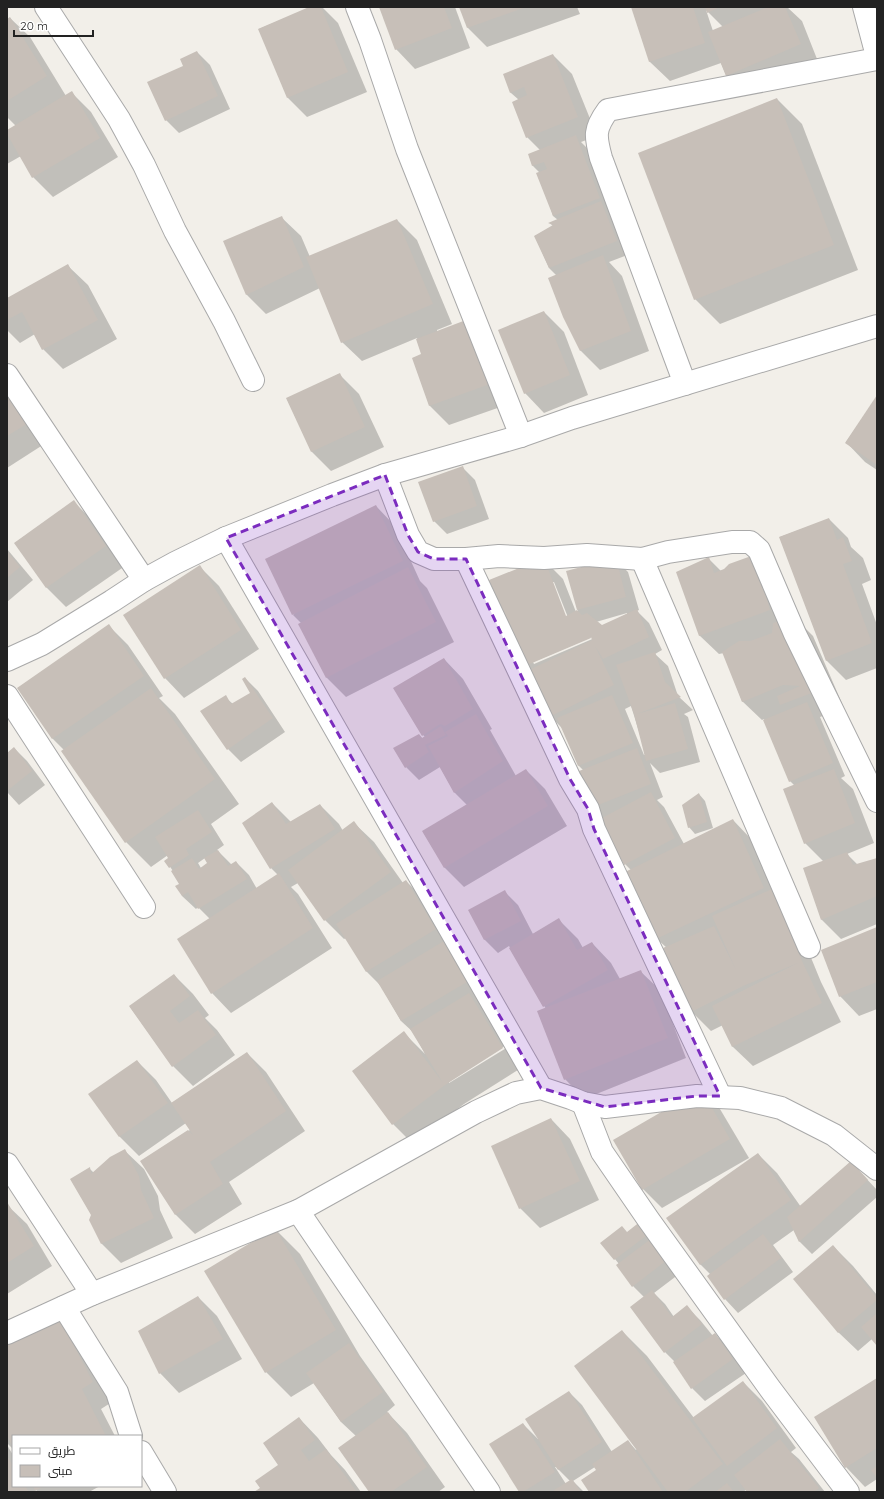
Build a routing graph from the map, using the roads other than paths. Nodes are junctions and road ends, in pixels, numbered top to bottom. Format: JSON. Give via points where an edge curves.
{"nodes":[{"id":1,"x":46,"y":7,"type":"edge"},
{"id":2,"x":357,"y":7,"type":"edge"},
{"id":3,"x":864,"y":7,"type":"edge"},
{"id":4,"x":877,"y":56,"type":"edge"},
{"id":5,"x":877,"y":59,"type":"edge"},
{"id":6,"x":877,"y":326,"type":"edge"},
{"id":7,"x":7,"y":375,"type":"edge"},
{"id":8,"x":253,"y":380,"type":"dead end"},
{"id":9,"x":685,"y":384,"type":"junction"},
{"id":10,"x":521,"y":436,"type":"junction"},
{"id":11,"x":385,"y":475,"type":"junction"},
{"id":12,"x":226,"y":538,"type":"junction"},
{"id":13,"x":466,"y":559,"type":"junction"},
{"id":14,"x":642,"y":559,"type":"junction"},
{"id":15,"x":144,"y":580,"type":"junction"},
{"id":16,"x":7,"y":660,"type":"edge"},
{"id":17,"x":7,"y":696,"type":"edge"},
{"id":18,"x":877,"y":801,"type":"edge"},
{"id":19,"x":144,"y":908,"type":"dead end"},
{"id":20,"x":809,"y":947,"type":"dead end"},
{"id":21,"x":541,"y":1088,"type":"junction"},
{"id":22,"x":720,"y":1096,"type":"junction"},
{"id":23,"x":583,"y":1103,"type":"junction"},
{"id":24,"x":7,"y":1164,"type":"edge"},
{"id":25,"x":877,"y":1169,"type":"edge"},
{"id":26,"x":298,"y":1211,"type":"junction"},
{"id":27,"x":92,"y":1294,"type":"junction"},
{"id":28,"x":64,"y":1307,"type":"junction"},
{"id":29,"x":7,"y":1333,"type":"edge"},
{"id":30,"x":131,"y":1435,"type":"edge"},
{"id":31,"x":142,"y":1454,"type":"edge"},
{"id":32,"x":165,"y":1492,"type":"edge"},
{"id":33,"x":489,"y":1492,"type":"edge"},
{"id":34,"x":848,"y":1492,"type":"edge"}],
"edges":[{"from":1,"to":8,"type":"street","via":[[119,119]]},
{"from":2,"to":10,"type":"street","via":[[407,149]]},
{"from":3,"to":4,"type":"street"},
{"from":5,"to":9,"type":"street","via":[[608,110],[599,122],[596,139],[601,158]]},
{"from":6,"to":9,"type":"street"},
{"from":7,"to":15,"type":"street"},
{"from":9,"to":10,"type":"street"},
{"from":10,"to":11,"type":"street"},
{"from":11,"to":12,"type":"street"},
{"from":11,"to":13,"type":"street","via":[[408,535],[418,552],[434,559]]},
{"from":12,"to":15,"type":"street"},
{"from":12,"to":21,"type":"street"},
{"from":13,"to":14,"type":"street","via":[[499,556]]},
{"from":13,"to":22,"type":"street","via":[[570,780],[588,809],[594,829]]},
{"from":14,"to":18,"type":"street","via":[[668,552],[732,542],[750,542],[759,550],[795,634]]},
{"from":14,"to":20,"type":"street"},
{"from":15,"to":16,"type":"street","via":[[42,644]]},
{"from":17,"to":19,"type":"street"},
{"from":21,"to":23,"type":"street"},
{"from":21,"to":26,"type":"street","via":[[516,1093],[476,1112]]},
{"from":22,"to":23,"type":"street","via":[[697,1096],[604,1107]]},
{"from":22,"to":25,"type":"street","via":[[781,1108],[834,1135]]},
{"from":23,"to":34,"type":"street","via":[[602,1152],[771,1390]]},
{"from":24,"to":27,"type":"street"},
{"from":26,"to":27,"type":"street"},
{"from":26,"to":33,"type":"street"},
{"from":27,"to":28,"type":"street"},
{"from":28,"to":29,"type":"street"},
{"from":28,"to":30,"type":"street","via":[[117,1392]]},
{"from":31,"to":32,"type":"street"}]}
